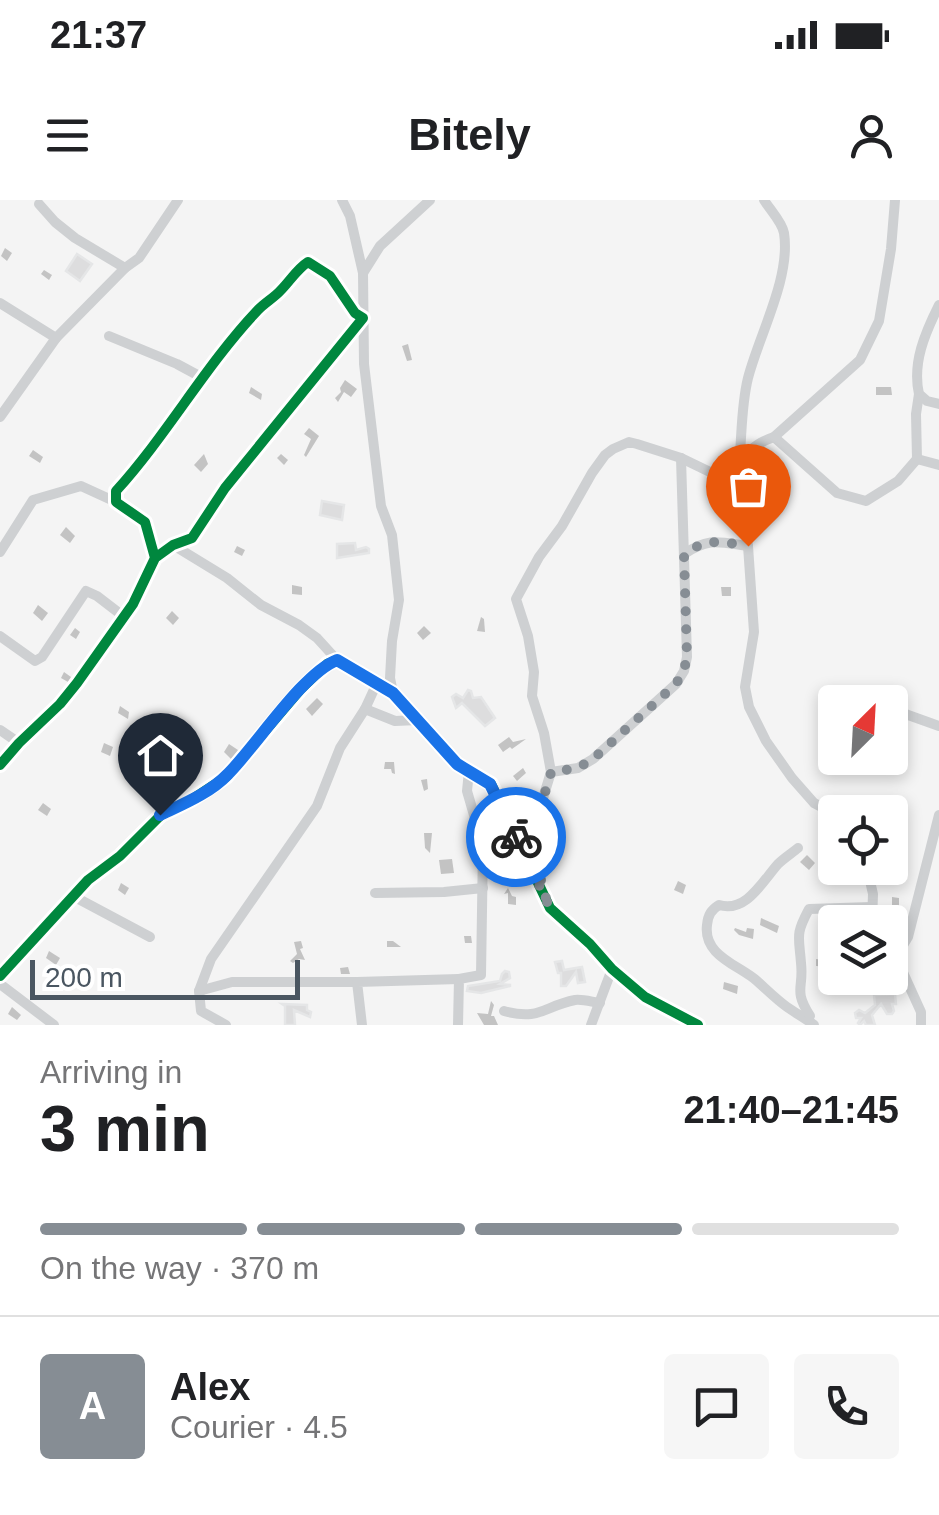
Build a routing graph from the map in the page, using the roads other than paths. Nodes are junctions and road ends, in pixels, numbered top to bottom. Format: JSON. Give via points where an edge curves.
{"nodes":[{"id":1,"x":178,"y":200,"type":"edge"},
{"id":2,"x":342,"y":200,"type":"edge"},
{"id":3,"x":430,"y":200,"type":"edge"},
{"id":4,"x":764,"y":200,"type":"edge"},
{"id":5,"x":895,"y":200,"type":"edge"},
{"id":6,"x":39,"y":204,"type":"dead end"},
{"id":7,"x":124,"y":268,"type":"junction"},
{"id":8,"x":363,"y":273,"type":"junction"},
{"id":9,"x":0,"y":303,"type":"edge"},
{"id":10,"x":939,"y":305,"type":"edge"},
{"id":11,"x":362,"y":318,"type":"junction"},
{"id":12,"x":108,"y":336,"type":"dead end"},
{"id":13,"x":56,"y":338,"type":"junction"},
{"id":14,"x":203,"y":378,"type":"junction"},
{"id":15,"x":919,"y":394,"type":"junction"},
{"id":16,"x":939,"y":404,"type":"edge"},
{"id":17,"x":0,"y":415,"type":"edge"},
{"id":18,"x":774,"y":437,"type":"junction"},
{"id":19,"x":680,"y":458,"type":"junction"},
{"id":20,"x":917,"y":459,"type":"junction"},
{"id":21,"x":739,"y":466,"type":"junction"},
{"id":22,"x":939,"y":466,"type":"edge"},
{"id":23,"x":116,"y":502,"type":"junction"},
{"id":24,"x":741,"y":505,"type":"junction"},
{"id":25,"x":173,"y":544,"type":"junction"},
{"id":26,"x":748,"y":546,"type":"junction"},
{"id":27,"x":0,"y":552,"type":"edge"},
{"id":28,"x":684,"y":554,"type":"junction"},
{"id":29,"x":155,"y":558,"type":"junction"},
{"id":30,"x":123,"y":616,"type":"junction"},
{"id":31,"x":0,"y":636,"type":"edge"},
{"id":32,"x":337,"y":660,"type":"junction"},
{"id":33,"x":376,"y":683,"type":"junction"},
{"id":34,"x":393,"y":693,"type":"junction"},
{"id":35,"x":365,"y":709,"type":"junction"},
{"id":36,"x":908,"y":715,"type":"edge"},
{"id":37,"x":418,"y":720,"type":"junction"},
{"id":38,"x":939,"y":726,"type":"edge"},
{"id":39,"x":0,"y":730,"type":"edge"},
{"id":40,"x":19,"y":743,"type":"junction"},
{"id":41,"x":0,"y":764,"type":"edge"},
{"id":42,"x":469,"y":771,"type":"junction"},
{"id":43,"x":551,"y":772,"type":"junction"},
{"id":44,"x":818,"y":805,"type":"edge"},
{"id":45,"x":939,"y":815,"type":"edge"},
{"id":46,"x":798,"y":848,"type":"dead end"},
{"id":47,"x":483,"y":888,"type":"junction"},
{"id":48,"x":375,"y":893,"type":"dead end"},
{"id":49,"x":73,"y":896,"type":"junction"},
{"id":50,"x":550,"y":908,"type":"junction"},
{"id":51,"x":818,"y":909,"type":"edge"},
{"id":52,"x":150,"y":937,"type":"dead end"},
{"id":53,"x":908,"y":938,"type":"edge"},
{"id":54,"x":612,"y":969,"type":"junction"},
{"id":55,"x":0,"y":976,"type":"edge"},
{"id":56,"x":459,"y":978,"type":"junction"},
{"id":57,"x":357,"y":982,"type":"junction"},
{"id":58,"x":0,"y":984,"type":"edge"},
{"id":59,"x":908,"y":987,"type":"edge"},
{"id":60,"x":199,"y":991,"type":"junction"},
{"id":61,"x":600,"y":1003,"type":"junction"},
{"id":62,"x":504,"y":1011,"type":"dead end"},
{"id":63,"x":54,"y":1025,"type":"edge"},
{"id":64,"x":226,"y":1025,"type":"edge"},
{"id":65,"x":362,"y":1025,"type":"edge"},
{"id":66,"x":458,"y":1025,"type":"edge"},
{"id":67,"x":591,"y":1025,"type":"edge"},
{"id":68,"x":698,"y":1025,"type":"edge"},
{"id":69,"x":816,"y":1025,"type":"edge"},
{"id":70,"x":920,"y":1025,"type":"edge"}],
"edges":[{"from":1,"to":7,"type":"street","via":[[139,258]]},
{"from":2,"to":8,"type":"street"},
{"from":3,"to":8,"type":"street","via":[[380,246]]},
{"from":4,"to":21,"type":"street","via":[[784,230],[782,267],[747,384]]},
{"from":5,"to":18,"type":"street","via":[[879,321],[860,360]]},
{"from":6,"to":7,"type":"street","via":[[75,238]]},
{"from":7,"to":13,"type":"street"},
{"from":8,"to":11,"type":"street"},
{"from":9,"to":13,"type":"street"},
{"from":10,"to":15,"type":"street","via":[[925,334]]},
{"from":11,"to":14,"type":"street","via":[[330,276],[308,262],[258,309]]},
{"from":11,"to":25,"type":"street","via":[[192,538]]},
{"from":11,"to":34,"type":"street","via":[[399,600]]},
{"from":12,"to":14,"type":"street"},
{"from":13,"to":17,"type":"street"},
{"from":14,"to":23,"type":"street","via":[[116,491]]},
{"from":15,"to":16,"type":"street"},
{"from":15,"to":20,"type":"street"},
{"from":18,"to":20,"type":"street","via":[[837,493],[866,500],[898,481]]},
{"from":18,"to":21,"type":"street","via":[[758,442]]},
{"from":19,"to":24,"type":"street","via":[[710,472]]},
{"from":19,"to":28,"type":"street"},
{"from":19,"to":43,"type":"street","via":[[629,442],[605,455],[516,599]]},
{"from":20,"to":22,"type":"street"},
{"from":21,"to":24,"type":"street"},
{"from":23,"to":27,"type":"street","via":[[81,486],[34,500]]},
{"from":23,"to":29,"type":"street","via":[[145,522]]},
{"from":24,"to":26,"type":"street"},
{"from":25,"to":29,"type":"street"},
{"from":25,"to":32,"type":"street","via":[[299,625]]},
{"from":26,"to":28,"type":"street","via":[[712,540]]},
{"from":26,"to":44,"type":"street","via":[[754,632],[745,686],[749,707],[792,778]]},
{"from":28,"to":43,"type":"street","via":[[687,657],[676,684],[593,759]]},
{"from":29,"to":30,"type":"street"},
{"from":30,"to":31,"type":"street","via":[[86,591],[42,657],[35,660]]},
{"from":30,"to":40,"type":"street","via":[[78,683]]},
{"from":32,"to":33,"type":"street"},
{"from":32,"to":49,"type":"street","via":[[300,690],[226,778],[160,815]]},
{"from":33,"to":34,"type":"street"},
{"from":33,"to":35,"type":"street"},
{"from":34,"to":37,"type":"street"},
{"from":35,"to":37,"type":"street","via":[[394,721]]},
{"from":35,"to":60,"type":"street","via":[[316,806],[211,959]]},
{"from":36,"to":38,"type":"street"},
{"from":37,"to":42,"type":"street"},
{"from":39,"to":40,"type":"street"},
{"from":40,"to":41,"type":"street"},
{"from":42,"to":47,"type":"street","via":[[467,791],[484,846]]},
{"from":42,"to":50,"type":"street","via":[[490,784]]},
{"from":43,"to":50,"type":"street","via":[[538,827],[541,888]]},
{"from":45,"to":53,"type":"street"},
{"from":46,"to":69,"type":"street","via":[[741,905],[712,910],[707,933],[714,951]]},
{"from":47,"to":48,"type":"street"},
{"from":47,"to":56,"type":"street","via":[[482,975]]},
{"from":49,"to":52,"type":"street"},
{"from":49,"to":55,"type":"street"},
{"from":50,"to":54,"type":"street"},
{"from":51,"to":69,"type":"street","via":[[808,909],[796,942],[800,997]]},
{"from":54,"to":61,"type":"street"},
{"from":54,"to":68,"type":"street","via":[[645,997]]},
{"from":56,"to":57,"type":"street"},
{"from":56,"to":66,"type":"street"},
{"from":57,"to":60,"type":"street","via":[[232,982]]},
{"from":57,"to":65,"type":"street"},
{"from":58,"to":63,"type":"street"},
{"from":59,"to":70,"type":"street"},
{"from":60,"to":64,"type":"street","via":[[202,1011]]},
{"from":61,"to":62,"type":"street","via":[[578,1000],[519,1015]]},
{"from":61,"to":67,"type":"street"}]}
